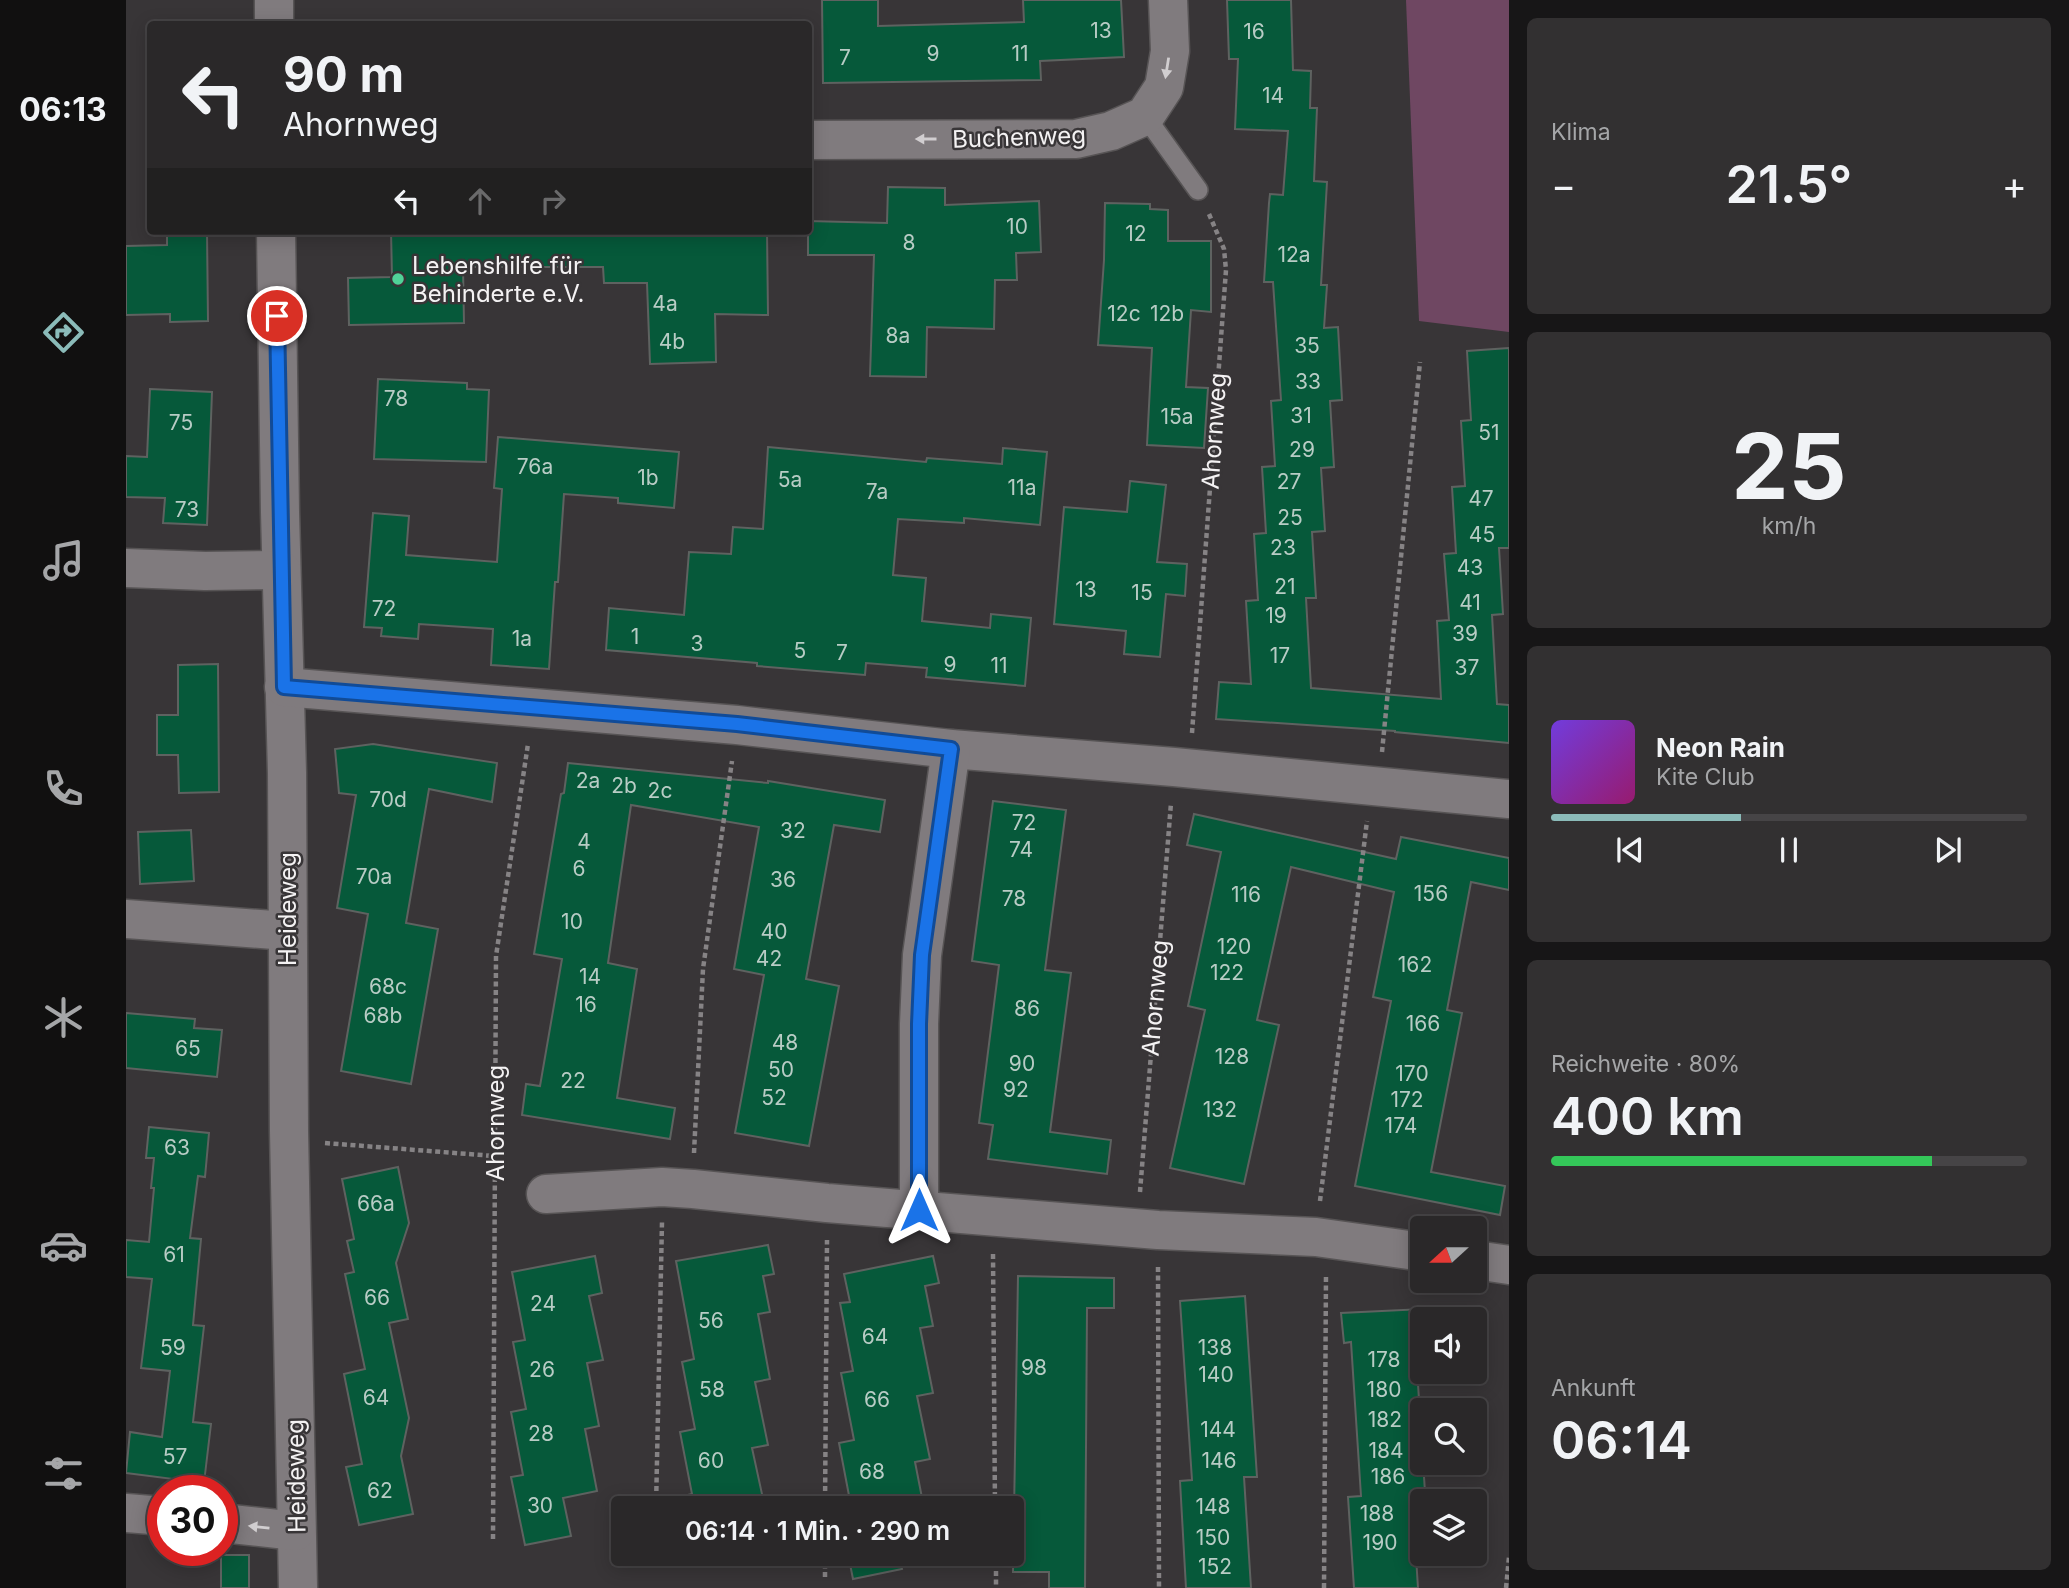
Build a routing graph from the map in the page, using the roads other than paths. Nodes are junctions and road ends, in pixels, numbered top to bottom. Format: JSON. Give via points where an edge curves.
{"nodes":[{"id":1,"x":274,"y":0,"type":"edge"},
{"id":2,"x":1168,"y":0,"type":"edge"},
{"id":3,"x":274,"y":21,"type":"edge"},
{"id":4,"x":1145,"y":116,"type":"junction"},
{"id":5,"x":812,"y":140,"type":"edge"},
{"id":6,"x":1198,"y":190,"type":"road end"},
{"id":7,"x":276,"y":235,"type":"edge"},
{"id":8,"x":126,"y":568,"type":"edge"},
{"id":9,"x":281,"y":570,"type":"junction"},
{"id":10,"x":284,"y":687,"type":"junction"},
{"id":11,"x":951,"y":749,"type":"junction"},
{"id":12,"x":1509,"y":799,"type":"edge"},
{"id":13,"x":126,"y":919,"type":"edge"},
{"id":14,"x":287,"y":931,"type":"junction"},
{"id":15,"x":546,"y":1194,"type":"dead end"},
{"id":16,"x":919,"y":1210,"type":"junction"},
{"id":17,"x":1410,"y":1250,"type":"edge"},
{"id":18,"x":1488,"y":1262,"type":"edge"},
{"id":19,"x":1509,"y":1265,"type":"edge"},
{"id":20,"x":126,"y":1513,"type":"edge"},
{"id":21,"x":147,"y":1515,"type":"edge"},
{"id":22,"x":238,"y":1525,"type":"edge"},
{"id":23,"x":296,"y":1531,"type":"junction"},
{"id":24,"x":298,"y":1588,"type":"edge"}],
"edges":[{"from":1,"to":3,"type":"street"},
{"from":2,"to":4,"type":"street","one_way":true,"via":[[1170,51],[1164,87]]},
{"from":4,"to":5,"type":"street","name":"Buchenweg","one_way":true,"via":[[1076,139]]},
{"from":4,"to":6,"type":"lane"},
{"from":7,"to":9,"type":"street","name":"Heideweg"},
{"from":8,"to":9,"type":"street"},
{"from":9,"to":10,"type":"street","name":"Heideweg"},
{"from":10,"to":11,"type":"street","via":[[737,724]]},
{"from":10,"to":14,"type":"street","name":"Heideweg"},
{"from":11,"to":12,"type":"street"},
{"from":11,"to":16,"type":"street","via":[[922,955]]},
{"from":13,"to":14,"type":"street"},
{"from":14,"to":23,"type":"street","name":"Heideweg"},
{"from":15,"to":16,"type":"street","via":[[678,1188]]},
{"from":16,"to":17,"type":"street","via":[[1147,1229],[1321,1237]]},
{"from":18,"to":19,"type":"street"},
{"from":20,"to":21,"type":"street"},
{"from":23,"to":22,"type":"street","one_way":true},
{"from":23,"to":24,"type":"street","name":"Heideweg"}]}
